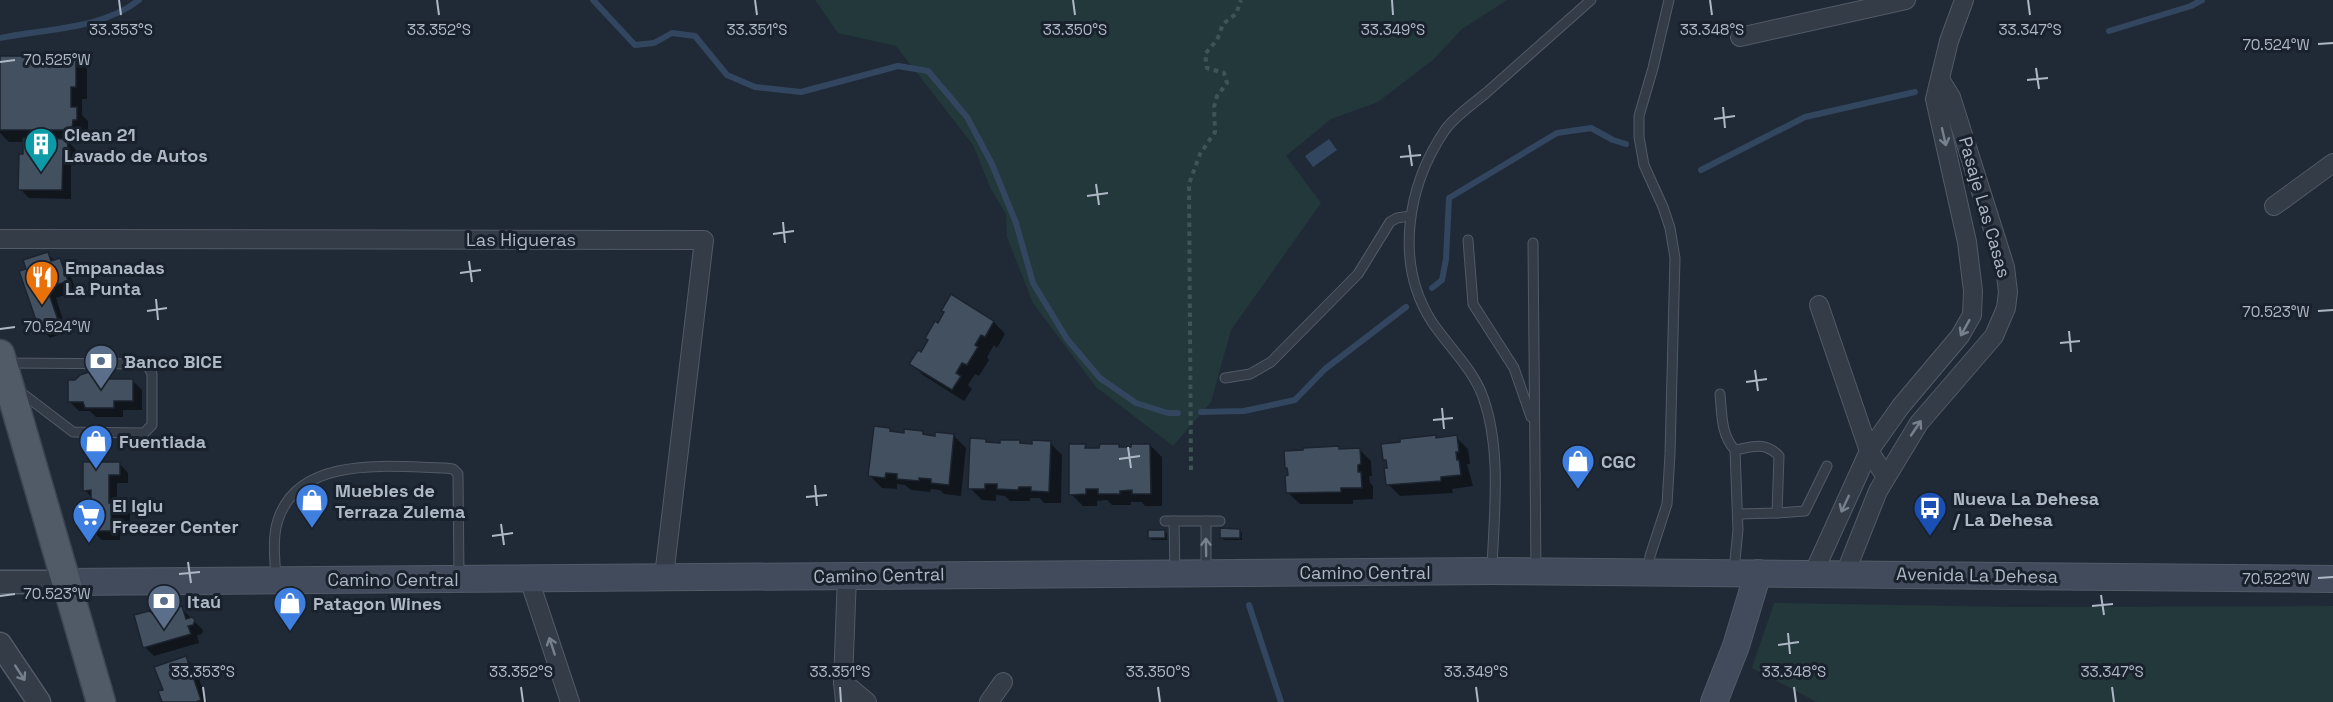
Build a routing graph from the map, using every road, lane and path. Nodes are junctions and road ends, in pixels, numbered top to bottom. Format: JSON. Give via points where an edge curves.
{"nodes":[{"id":1,"x":1241,"y":0,"type":"edge"},
{"id":2,"x":1591,"y":0,"type":"edge"},
{"id":3,"x":1669,"y":0,"type":"edge"},
{"id":4,"x":1906,"y":0,"type":"edge"},
{"id":5,"x":1964,"y":0,"type":"edge"},
{"id":6,"x":1740,"y":38,"type":"dead end"},
{"id":7,"x":1941,"y":81,"type":"junction"},
{"id":8,"x":2333,"y":163,"type":"edge"},
{"id":9,"x":2274,"y":206,"type":"dead end"},
{"id":10,"x":1410,"y":216,"type":"junction"},
{"id":11,"x":0,"y":239,"type":"edge"},
{"id":12,"x":1468,"y":240,"type":"dead end"},
{"id":13,"x":1533,"y":243,"type":"dead end"},
{"id":14,"x":1818,"y":305,"type":"dead end"},
{"id":15,"x":4,"y":367,"type":"edge"},
{"id":16,"x":1225,"y":378,"type":"dead end"},
{"id":17,"x":1720,"y":394,"type":"dead end"},
{"id":18,"x":1534,"y":425,"type":"junction"},
{"id":19,"x":1735,"y":450,"type":"junction"},
{"id":20,"x":1869,"y":451,"type":"junction"},
{"id":21,"x":1827,"y":466,"type":"dead end"},
{"id":22,"x":1191,"y":470,"type":"dead end"},
{"id":23,"x":1886,"y":477,"type":"junction"},
{"id":24,"x":1777,"y":513,"type":"junction"},
{"id":25,"x":1737,"y":514,"type":"junction"},
{"id":26,"x":1206,"y":521,"type":"junction"},
{"id":27,"x":1220,"y":521,"type":"dead end"},
{"id":28,"x":1492,"y":571,"type":"junction"},
{"id":29,"x":1536,"y":572,"type":"junction"},
{"id":30,"x":1648,"y":572,"type":"junction"},
{"id":31,"x":1175,"y":573,"type":"junction"},
{"id":32,"x":1206,"y":573,"type":"junction"},
{"id":33,"x":1746,"y":573,"type":"junction"},
{"id":34,"x":1813,"y":574,"type":"junction"},
{"id":35,"x":1845,"y":574,"type":"junction"},
{"id":36,"x":664,"y":576,"type":"junction"},
{"id":37,"x":847,"y":576,"type":"junction"},
{"id":38,"x":459,"y":579,"type":"junction"},
{"id":39,"x":529,"y":579,"type":"junction"},
{"id":40,"x":2333,"y":579,"type":"edge"},
{"id":41,"x":276,"y":580,"type":"junction"},
{"id":42,"x":67,"y":582,"type":"junction"},
{"id":43,"x":1,"y":583,"type":"edge"},
{"id":44,"x":0,"y":644,"type":"edge"},
{"id":45,"x":843,"y":682,"type":"junction"},
{"id":46,"x":1003,"y":682,"type":"dead end"},
{"id":47,"x":39,"y":702,"type":"edge"},
{"id":48,"x":101,"y":702,"type":"edge"},
{"id":49,"x":570,"y":702,"type":"edge"},
{"id":50,"x":845,"y":702,"type":"edge"},
{"id":51,"x":867,"y":702,"type":"edge"},
{"id":52,"x":989,"y":702,"type":"edge"},
{"id":53,"x":1714,"y":702,"type":"edge"}],
"edges":[{"from":1,"to":22,"type":"path","via":[[1236,14],[1223,24],[1217,40],[1205,54],[1207,68],[1224,73],[1227,83],[1214,107],[1215,132],[1200,154],[1189,183]]},
{"from":2,"to":10,"type":"lane","via":[[1446,128],[1419,180]]},
{"from":3,"to":30,"type":"lane","via":[[1639,116],[1644,165],[1663,207],[1675,258],[1667,504]]},
{"from":4,"to":6,"type":"street"},
{"from":5,"to":7,"type":"street","name":"Pasaje Las Casas","via":[[1949,41]]},
{"from":7,"to":20,"type":"street","name":"Pasaje Las Casas","one_way":true,"via":[[1935,99],[1967,242],[1972,315],[1960,336]]},
{"from":23,"to":7,"type":"street","name":"Pasaje Las Casas","one_way":true,"via":[[1918,423],[1994,336],[2006,308],[2005,267],[1952,97]]},
{"from":8,"to":9,"type":"street"},
{"from":10,"to":16,"type":"lane","via":[[1390,222],[1358,274],[1271,362],[1250,374]]},
{"from":10,"to":28,"type":"lane","via":[[1409,255],[1419,299],[1482,394],[1491,422],[1495,501]]},
{"from":11,"to":36,"type":"street","name":"Las Higueras","via":[[704,240]]},
{"from":12,"to":18,"type":"lane","via":[[1473,304],[1514,368]]},
{"from":13,"to":18,"type":"lane"},
{"from":14,"to":20,"type":"street"},
{"from":15,"to":15,"type":"lane","via":[[144,364],[152,374],[152,425],[144,433],[73,432]]},
{"from":15,"to":42,"type":"main road"},
{"from":17,"to":19,"type":"lane","via":[[1723,430]]},
{"from":18,"to":29,"type":"lane"},
{"from":19,"to":24,"type":"lane","via":[[1759,446],[1772,448],[1779,456]]},
{"from":19,"to":25,"type":"lane"},
{"from":20,"to":23,"type":"street"},
{"from":20,"to":34,"type":"street","name":"Pasaje Las Casas","one_way":true},
{"from":21,"to":24,"type":"lane","via":[[1805,511]]},
{"from":23,"to":35,"type":"street","name":"Pasaje Las Casas"},
{"from":24,"to":25,"type":"lane"},
{"from":25,"to":33,"type":"lane"},
{"from":26,"to":27,"type":"lane"},
{"from":26,"to":31,"type":"lane","via":[[1170,521]]},
{"from":32,"to":26,"type":"lane","one_way":true},
{"from":28,"to":29,"type":"main road","name":"Camino Central"},
{"from":28,"to":32,"type":"main road","name":"Camino Central"},
{"from":29,"to":30,"type":"main road","name":"Camino Central"},
{"from":30,"to":33,"type":"main road","name":"Camino Central"},
{"from":31,"to":32,"type":"main road","name":"Camino Central"},
{"from":31,"to":37,"type":"main road","name":"Camino Central"},
{"from":33,"to":34,"type":"main road","name":"Avenida La Dehesa"},
{"from":33,"to":53,"type":"main road","via":[[1736,646]]},
{"from":34,"to":35,"type":"main road","name":"Avenida La Dehesa"},
{"from":35,"to":40,"type":"main road","name":"Avenida La Dehesa"},
{"from":36,"to":37,"type":"main road","name":"Camino Central"},
{"from":36,"to":39,"type":"main road","name":"Camino Central"},
{"from":37,"to":45,"type":"street"},
{"from":38,"to":39,"type":"main road","name":"Camino Central"},
{"from":38,"to":41,"type":"main road","name":"Camino Central"},
{"from":38,"to":41,"type":"lane","via":[[458,474],[445,468],[379,467],[331,472],[304,483],[291,496],[278,520],[274,547]]},
{"from":49,"to":39,"type":"street","one_way":true},
{"from":41,"to":42,"type":"main road","name":"Camino Central"},
{"from":42,"to":43,"type":"street","name":"Camino Central"},
{"from":42,"to":48,"type":"main road"},
{"from":44,"to":47,"type":"street","one_way":true},
{"from":45,"to":50,"type":"street"},
{"from":45,"to":51,"type":"street"},
{"from":46,"to":52,"type":"street"}]}
